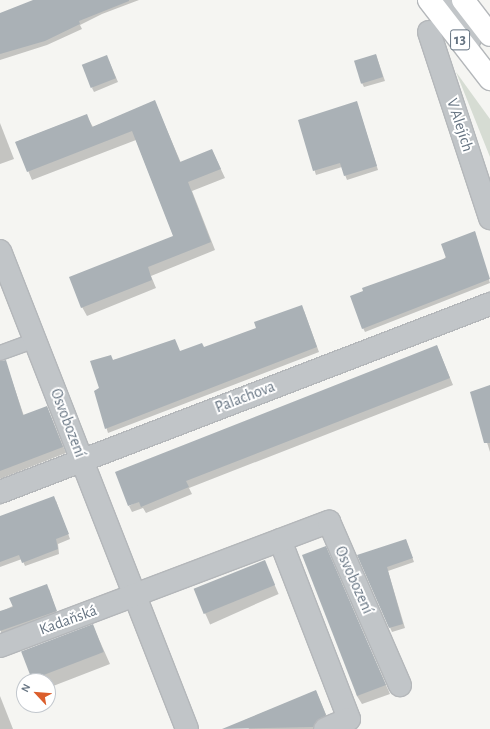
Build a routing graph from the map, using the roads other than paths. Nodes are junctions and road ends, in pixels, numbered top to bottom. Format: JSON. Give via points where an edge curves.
{"nodes":[{"id":1,"x":429,"y":0,"type":"edge"},
{"id":2,"x":445,"y":0,"type":"edge"},
{"id":3,"x":463,"y":0,"type":"edge"},
{"id":4,"x":429,"y":32,"type":"dead end"},
{"id":5,"x":490,"y":35,"type":"edge"},
{"id":6,"x":490,"y":66,"type":"edge"},
{"id":7,"x":490,"y":79,"type":"edge"},
{"id":8,"x":490,"y":218,"type":"edge"},
{"id":9,"x":0,"y":251,"type":"edge"},
{"id":10,"x":490,"y":304,"type":"edge"},
{"id":11,"x":35,"y":340,"type":"junction"},
{"id":12,"x":0,"y":353,"type":"edge"},
{"id":13,"x":82,"y":459,"type":"junction"},
{"id":14,"x":0,"y":492,"type":"edge"},
{"id":15,"x":280,"y":540,"type":"junction"},
{"id":16,"x":135,"y":595,"type":"junction"},
{"id":17,"x":0,"y":646,"type":"edge"},
{"id":18,"x":400,"y":685,"type":"dead end"},
{"id":19,"x":187,"y":729,"type":"edge"},
{"id":20,"x":325,"y":729,"type":"edge"}],
"edges":[{"from":1,"to":7,"type":"highway","number":"13"},
{"from":2,"to":6,"type":"lane"},
{"from":3,"to":5,"type":"highway","number":"13"},
{"from":4,"to":8,"type":"street","name":"V Alejích"},
{"from":9,"to":11,"type":"street","name":"Osvobození"},
{"from":10,"to":13,"type":"street","name":"Palachova"},
{"from":11,"to":12,"type":"lane"},
{"from":11,"to":13,"type":"street","name":"Osvobození"},
{"from":13,"to":14,"type":"street","name":"Palachova"},
{"from":13,"to":16,"type":"street","name":"Osvobození"},
{"from":15,"to":16,"type":"street","name":"Osvobození"},
{"from":15,"to":18,"type":"street","name":"Osvobození","via":[[329,522]]},
{"from":15,"to":20,"type":"street","via":[[349,719]]},
{"from":16,"to":17,"type":"street","name":"Kadaňská"},
{"from":16,"to":19,"type":"street","name":"Osvobození"}]}
